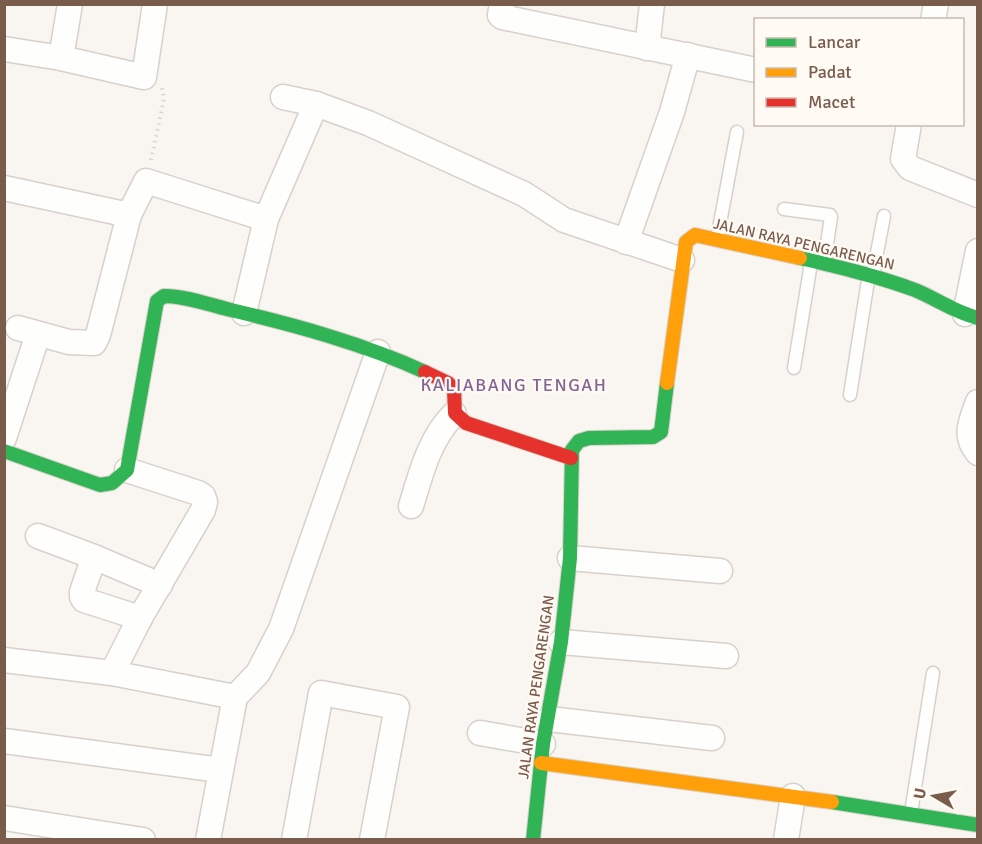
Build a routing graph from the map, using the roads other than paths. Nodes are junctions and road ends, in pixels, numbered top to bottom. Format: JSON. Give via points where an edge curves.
{"nodes":[{"id":1,"x":70,"y":4,"type":"edge"},
{"id":2,"x":154,"y":4,"type":"edge"},
{"id":3,"x":502,"y":4,"type":"edge"},
{"id":4,"x":652,"y":4,"type":"edge"},
{"id":5,"x":647,"y":48,"type":"junction"},
{"id":6,"x":4,"y":49,"type":"edge"},
{"id":7,"x":688,"y":56,"type":"junction"},
{"id":8,"x":61,"y":58,"type":"junction"},
{"id":9,"x":754,"y":70,"type":"edge"},
{"id":10,"x":283,"y":97,"type":"dead end"},
{"id":11,"x":316,"y":104,"type":"junction"},
{"id":12,"x":909,"y":126,"type":"edge"},
{"id":13,"x":736,"y":132,"type":"dead end"},
{"id":14,"x":4,"y":188,"type":"edge"},
{"id":15,"x":978,"y":195,"type":"edge"},
{"id":16,"x":784,"y":209,"type":"dead end"},
{"id":17,"x":129,"y":215,"type":"junction"},
{"id":18,"x":884,"y":216,"type":"dead end"},
{"id":19,"x":266,"y":219,"type":"junction"},
{"id":20,"x":716,"y":241,"type":"junction"},
{"id":21,"x":626,"y":242,"type":"junction"},
{"id":22,"x":978,"y":251,"type":"edge"},
{"id":23,"x":682,"y":260,"type":"junction"},
{"id":24,"x":818,"y":262,"type":"junction"},
{"id":25,"x":871,"y":275,"type":"junction"},
{"id":26,"x":244,"y":313,"type":"junction"},
{"id":27,"x":971,"y":316,"type":"edge"},
{"id":28,"x":378,"y":352,"type":"junction"},
{"id":29,"x":794,"y":368,"type":"dead end"},
{"id":30,"x":850,"y":395,"type":"dead end"},
{"id":31,"x":978,"y":402,"type":"edge"},
{"id":32,"x":454,"y":414,"type":"junction"},
{"id":33,"x":4,"y":438,"type":"edge"},
{"id":34,"x":4,"y":451,"type":"edge"},
{"id":35,"x":978,"y":453,"type":"edge"},
{"id":36,"x":571,"y":458,"type":"junction"},
{"id":37,"x":127,"y":470,"type":"junction"},
{"id":38,"x":411,"y":506,"type":"dead end"},
{"id":39,"x":38,"y":536,"type":"dead end"},
{"id":40,"x":94,"y":557,"type":"junction"},
{"id":41,"x":570,"y":558,"type":"junction"},
{"id":42,"x":720,"y":571,"type":"dead end"},
{"id":43,"x":160,"y":585,"type":"junction"},
{"id":44,"x":140,"y":618,"type":"junction"},
{"id":45,"x":561,"y":642,"type":"junction"},
{"id":46,"x":726,"y":656,"type":"dead end"},
{"id":47,"x":4,"y":660,"type":"edge"},
{"id":48,"x":112,"y":673,"type":"junction"},
{"id":49,"x":933,"y":674,"type":"dead end"},
{"id":50,"x":235,"y":697,"type":"junction"},
{"id":51,"x":549,"y":719,"type":"junction"},
{"id":52,"x":480,"y":733,"type":"dead end"},
{"id":53,"x":712,"y":738,"type":"dead end"},
{"id":54,"x":4,"y":741,"type":"edge"},
{"id":55,"x":542,"y":754,"type":"junction"},
{"id":56,"x":220,"y":770,"type":"junction"},
{"id":57,"x":793,"y":796,"type":"junction"},
{"id":58,"x":911,"y":814,"type":"junction"},
{"id":59,"x":4,"y":818,"type":"edge"},
{"id":60,"x":978,"y":825,"type":"edge"},
{"id":61,"x":143,"y":840,"type":"edge"},
{"id":62,"x":208,"y":840,"type":"edge"},
{"id":63,"x":294,"y":840,"type":"edge"},
{"id":64,"x":372,"y":840,"type":"edge"},
{"id":65,"x":533,"y":840,"type":"edge"},
{"id":66,"x":786,"y":840,"type":"edge"}],
"edges":[{"from":1,"to":8,"type":"street"},
{"from":2,"to":8,"type":"street","via":[[144,76]]},
{"from":3,"to":5,"type":"street","via":[[502,17]]},
{"from":4,"to":5,"type":"street"},
{"from":5,"to":7,"type":"street"},
{"from":6,"to":8,"type":"street"},
{"from":7,"to":9,"type":"street"},
{"from":7,"to":21,"type":"street"},
{"from":10,"to":11,"type":"street"},
{"from":11,"to":19,"type":"street"},
{"from":11,"to":21,"type":"street","via":[[368,123],[524,194],[564,220]]},
{"from":12,"to":15,"type":"street","via":[[905,164]]},
{"from":13,"to":20,"type":"lane"},
{"from":14,"to":17,"type":"street"},
{"from":16,"to":24,"type":"lane","via":[[830,215]]},
{"from":17,"to":19,"type":"street","via":[[146,181]]},
{"from":17,"to":33,"type":"street","via":[[94,343],[69,342],[28,331]]},
{"from":18,"to":25,"type":"lane"},
{"from":19,"to":26,"type":"street"},
{"from":20,"to":23,"type":"street","name":"JALAN RAYA PENGARENGAN","via":[[695,235],[686,242]]},
{"from":20,"to":24,"type":"street","name":"JALAN RAYA PENGARENGAN"},
{"from":21,"to":23,"type":"street"},
{"from":22,"to":27,"type":"street"},
{"from":23,"to":36,"type":"street","name":"JALAN RAYA PENGARENGAN","via":[[661,432],[653,437],[589,438],[579,441]]},
{"from":24,"to":25,"type":"street","name":"JALAN RAYA PENGARENGAN"},
{"from":24,"to":29,"type":"lane"},
{"from":25,"to":27,"type":"street","name":"JALAN RAYA PENGARENGAN","via":[[918,291]]},
{"from":25,"to":30,"type":"lane"},
{"from":26,"to":28,"type":"street"},
{"from":26,"to":37,"type":"street","via":[[171,296],[157,301]]},
{"from":28,"to":32,"type":"street","via":[[448,382],[454,389]]},
{"from":28,"to":50,"type":"street","via":[[281,629],[258,673]]},
{"from":31,"to":35,"type":"street","via":[[969,427],[971,444]]},
{"from":32,"to":36,"type":"street","via":[[466,423]]},
{"from":32,"to":38,"type":"street","via":[[424,464]]},
{"from":34,"to":37,"type":"street","via":[[100,485],[112,483]]},
{"from":36,"to":41,"type":"street","name":"JALAN RAYA PENGARENGAN"},
{"from":37,"to":43,"type":"street","via":[[203,496],[205,502]]},
{"from":39,"to":40,"type":"street"},
{"from":40,"to":43,"type":"street"},
{"from":40,"to":44,"type":"street","via":[[82,592],[84,600]]},
{"from":41,"to":42,"type":"street"},
{"from":41,"to":45,"type":"street","name":"JALAN RAYA PENGARENGAN"},
{"from":43,"to":44,"type":"street"},
{"from":44,"to":48,"type":"street"},
{"from":45,"to":46,"type":"street"},
{"from":45,"to":51,"type":"street","name":"JALAN RAYA PENGARENGAN"},
{"from":47,"to":48,"type":"street"},
{"from":48,"to":50,"type":"street"},
{"from":49,"to":58,"type":"lane"},
{"from":50,"to":56,"type":"street"},
{"from":51,"to":53,"type":"street"},
{"from":51,"to":55,"type":"street","name":"JALAN RAYA PENGARENGAN"},
{"from":52,"to":55,"type":"street"},
{"from":54,"to":56,"type":"street"},
{"from":55,"to":57,"type":"street"},
{"from":55,"to":65,"type":"street","name":"JALAN RAYA PENGARENGAN"},
{"from":56,"to":62,"type":"street"},
{"from":57,"to":58,"type":"street"},
{"from":57,"to":66,"type":"street"},
{"from":58,"to":60,"type":"street"},
{"from":59,"to":61,"type":"street"},
{"from":63,"to":64,"type":"street","via":[[321,693],[397,707]]}]}
